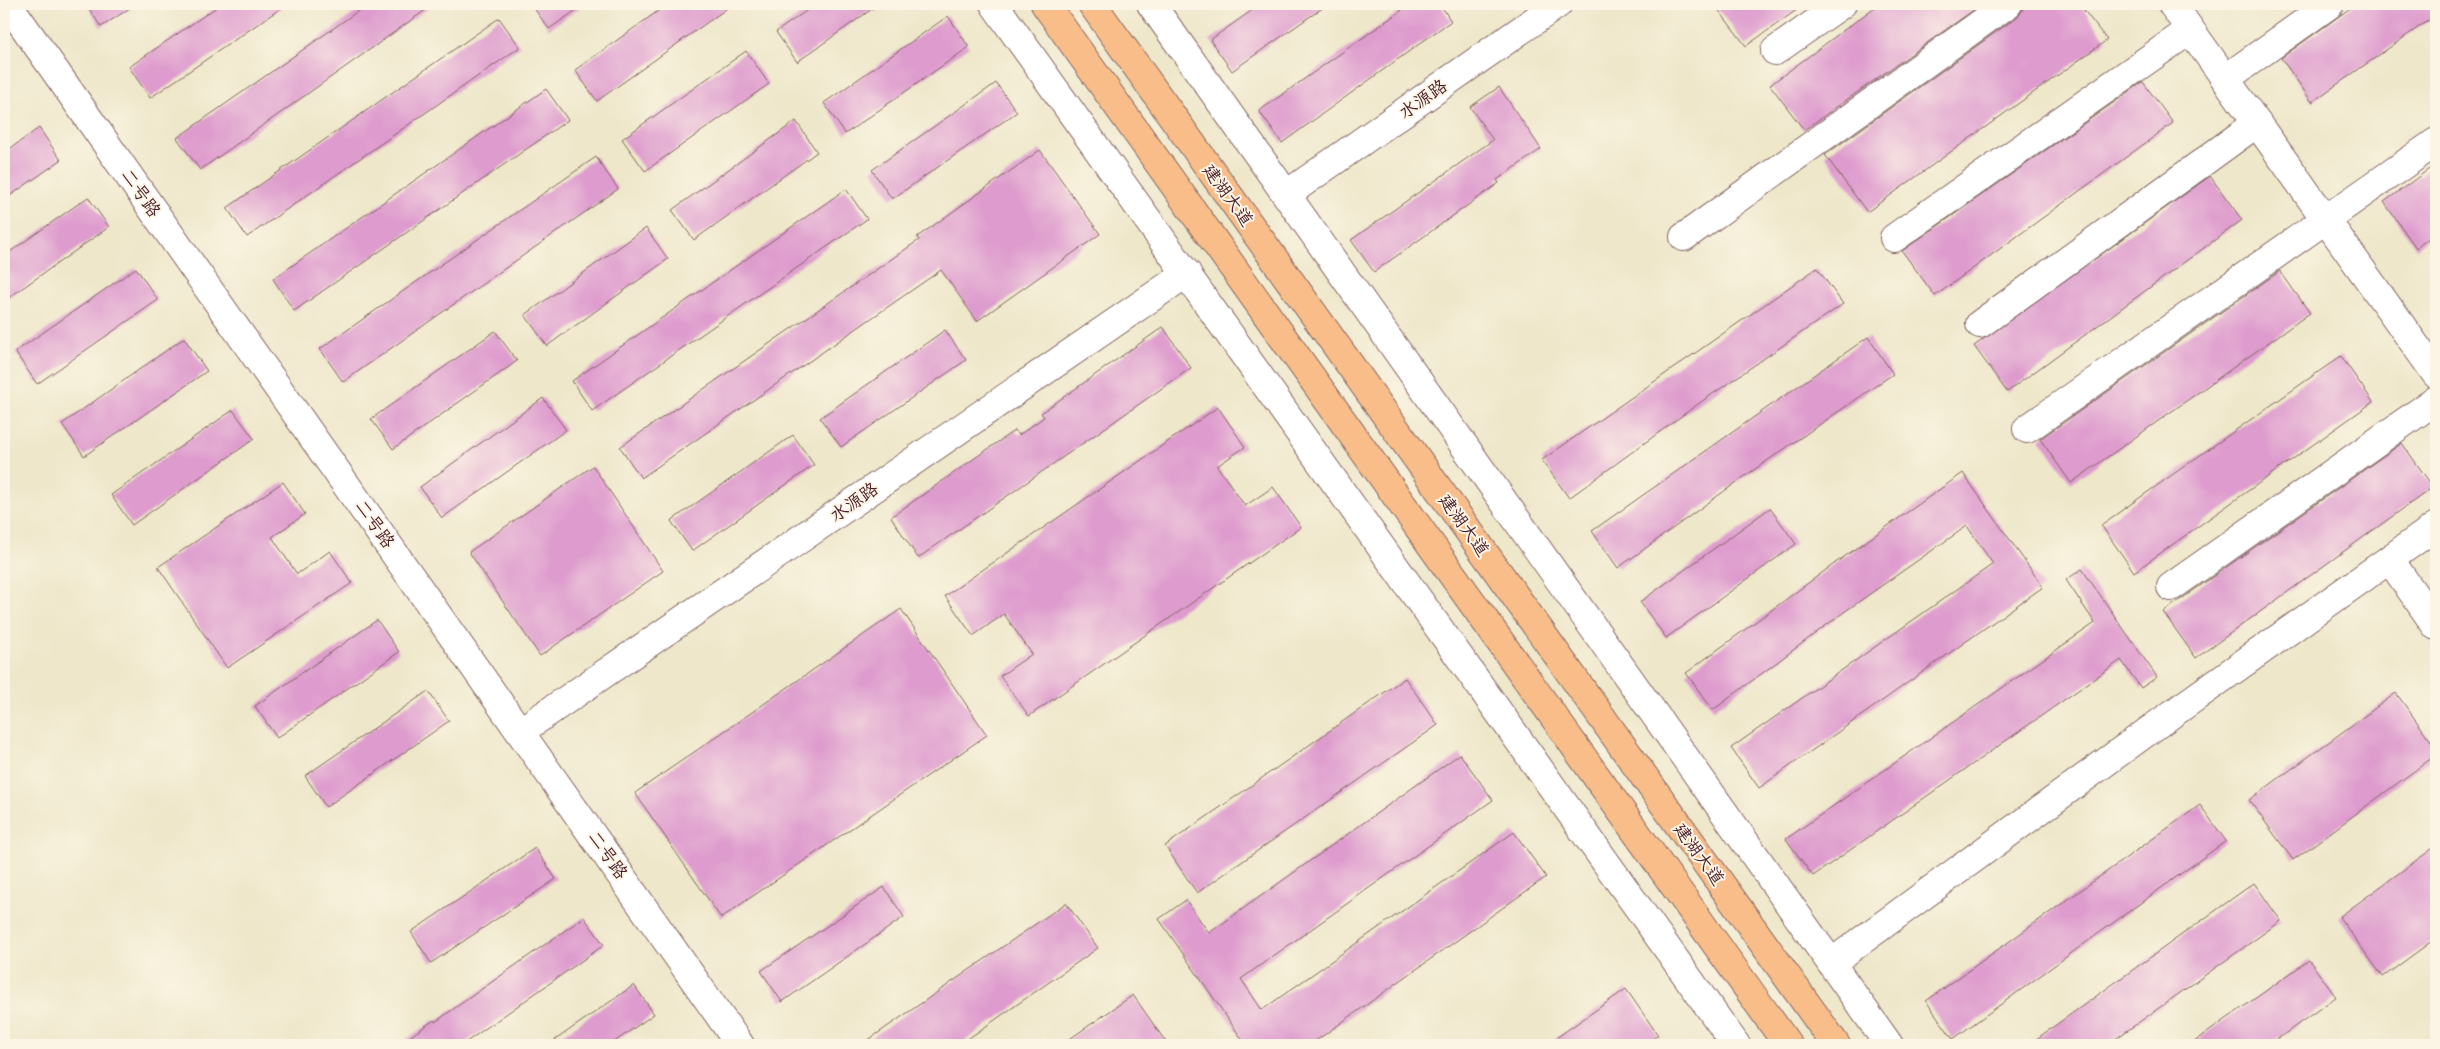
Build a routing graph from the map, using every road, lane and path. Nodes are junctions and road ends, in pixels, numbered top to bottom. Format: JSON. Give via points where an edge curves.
{"nodes":[{"id":1,"x":8,"y":4,"type":"edge"},
{"id":2,"x":994,"y":4,"type":"edge"},
{"id":3,"x":1045,"y":4,"type":"edge"},
{"id":4,"x":1092,"y":4,"type":"edge"},
{"id":5,"x":1151,"y":4,"type":"edge"},
{"id":6,"x":1558,"y":4,"type":"edge"},
{"id":7,"x":1842,"y":4,"type":"edge"},
{"id":8,"x":2008,"y":4,"type":"edge"},
{"id":9,"x":2172,"y":4,"type":"edge"},
{"id":10,"x":2330,"y":4,"type":"edge"},
{"id":11,"x":2190,"y":30,"type":"junction"},
{"id":12,"x":1775,"y":51,"type":"dead end"},
{"id":13,"x":2225,"y":79,"type":"junction"},
{"id":14,"x":2257,"y":123,"type":"junction"},
{"id":15,"x":2436,"y":142,"type":"edge"},
{"id":16,"x":1287,"y":194,"type":"junction"},
{"id":17,"x":2326,"y":219,"type":"junction"},
{"id":18,"x":1684,"y":237,"type":"dead end"},
{"id":19,"x":1894,"y":238,"type":"dead end"},
{"id":20,"x":1187,"y":273,"type":"junction"},
{"id":21,"x":1980,"y":324,"type":"dead end"},
{"id":22,"x":2436,"y":374,"type":"edge"},
{"id":23,"x":2436,"y":400,"type":"edge"},
{"id":24,"x":2027,"y":429,"type":"dead end"},
{"id":25,"x":2436,"y":526,"type":"edge"},
{"id":26,"x":2390,"y":560,"type":"junction"},
{"id":27,"x":2171,"y":587,"type":"dead end"},
{"id":28,"x":2436,"y":626,"type":"edge"},
{"id":29,"x":521,"y":731,"type":"junction"},
{"id":30,"x":1831,"y":964,"type":"junction"},
{"id":31,"x":740,"y":1045,"type":"edge"},
{"id":32,"x":1736,"y":1045,"type":"edge"},
{"id":33,"x":1788,"y":1045,"type":"edge"},
{"id":34,"x":1836,"y":1045,"type":"edge"},
{"id":35,"x":1889,"y":1045,"type":"edge"}],
"edges":[{"from":1,"to":29,"type":"street","name":"二号路"},
{"from":2,"to":20,"type":"street"},
{"from":3,"to":33,"type":"main road"},
{"from":4,"to":34,"type":"main road","name":"建湖大道"},
{"from":5,"to":16,"type":"street"},
{"from":6,"to":16,"type":"street","name":"水源路"},
{"from":7,"to":12,"type":"street"},
{"from":8,"to":18,"type":"street"},
{"from":9,"to":11,"type":"street"},
{"from":10,"to":13,"type":"street"},
{"from":11,"to":13,"type":"street"},
{"from":11,"to":19,"type":"street"},
{"from":13,"to":14,"type":"street"},
{"from":14,"to":17,"type":"street"},
{"from":14,"to":21,"type":"street"},
{"from":15,"to":17,"type":"street"},
{"from":16,"to":30,"type":"street"},
{"from":17,"to":22,"type":"street"},
{"from":17,"to":24,"type":"street"},
{"from":20,"to":29,"type":"street","name":"水源路"},
{"from":20,"to":32,"type":"street"},
{"from":23,"to":27,"type":"street"},
{"from":25,"to":26,"type":"street"},
{"from":26,"to":28,"type":"street"},
{"from":26,"to":30,"type":"street","via":[[2151,729]]},
{"from":29,"to":31,"type":"street","name":"二号路"},
{"from":30,"to":35,"type":"street"}]}
